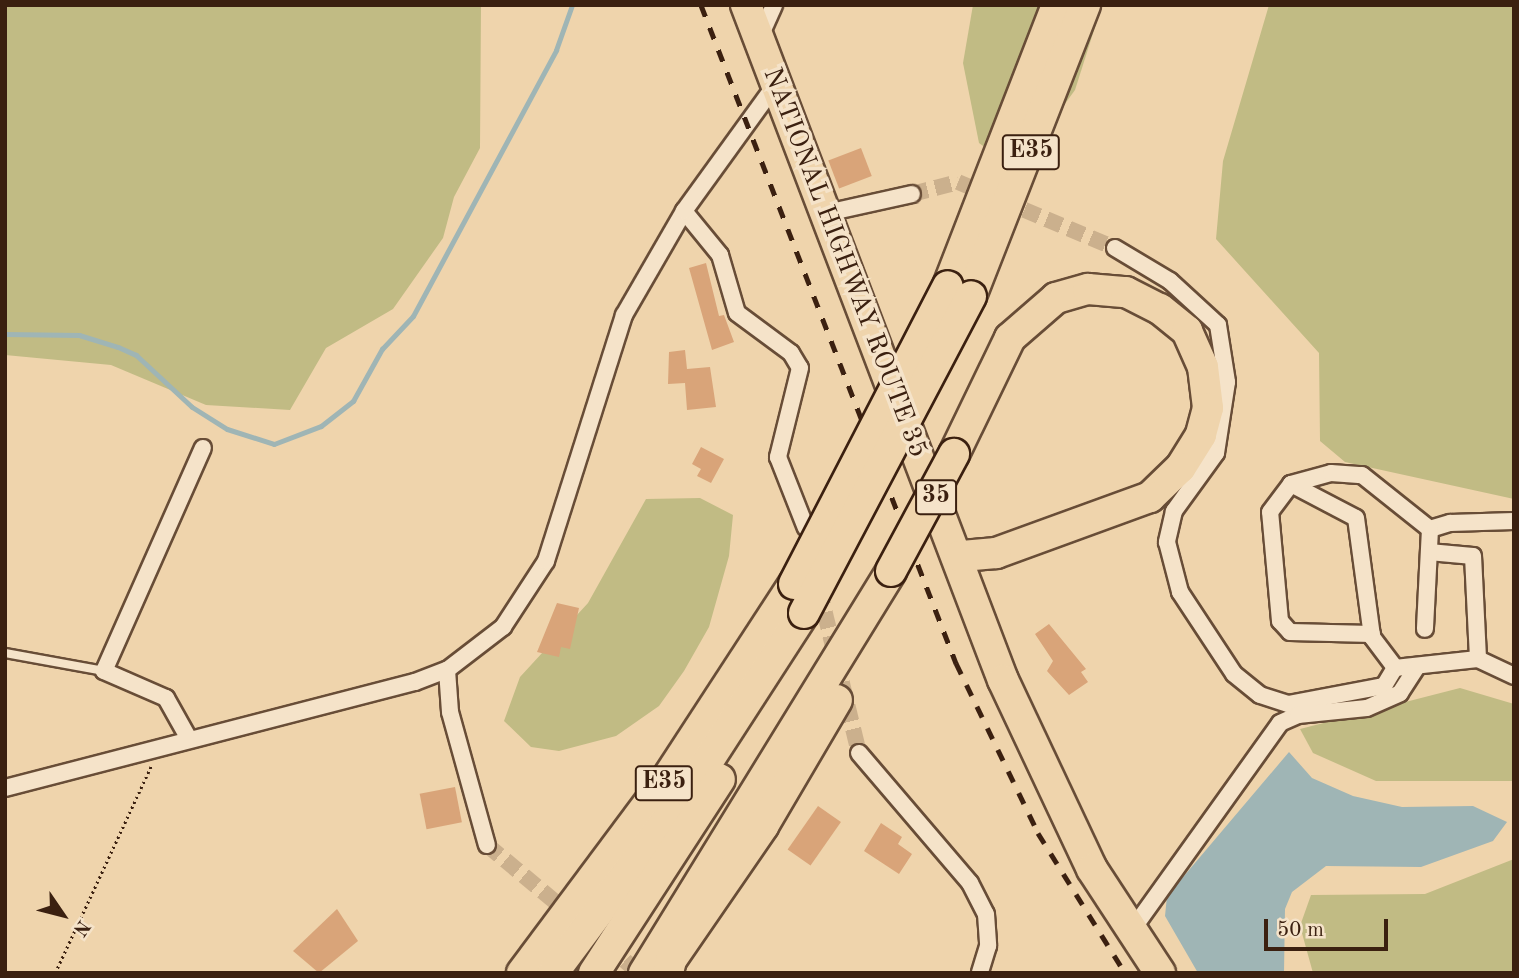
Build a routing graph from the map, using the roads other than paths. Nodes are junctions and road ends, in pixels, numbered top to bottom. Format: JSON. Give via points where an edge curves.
{"nodes":[{"id":1,"x":746,"y":5,"type":"edge"},
{"id":2,"x":774,"y":5,"type":"edge"},
{"id":3,"x":1057,"y":5,"type":"edge"},
{"id":4,"x":1085,"y":5,"type":"edge"},
{"id":5,"x":759,"y":39,"type":"junction"},
{"id":6,"x":773,"y":88,"type":"junction"},
{"id":7,"x":912,"y":194,"type":"tunnel mouth"},
{"id":8,"x":684,"y":211,"type":"junction"},
{"id":9,"x":822,"y":214,"type":"junction"},
{"id":10,"x":1115,"y":248,"type":"tunnel mouth"},
{"id":11,"x":960,"y":291,"type":"junction"},
{"id":12,"x":203,"y":447,"type":"dead end"},
{"id":13,"x":1291,"y":484,"type":"junction"},
{"id":14,"x":1514,"y":521,"type":"edge"},
{"id":15,"x":806,"y":528,"type":"dead end"},
{"id":16,"x":1430,"y":529,"type":"junction"},
{"id":17,"x":1429,"y":552,"type":"junction"},
{"id":18,"x":959,"y":556,"type":"junction"},
{"id":19,"x":897,"y":574,"type":"junction"},
{"id":20,"x":804,"y":613,"type":"junction"},
{"id":21,"x":1425,"y":629,"type":"dead end"},
{"id":22,"x":1372,"y":634,"type":"junction"},
{"id":23,"x":5,"y":653,"type":"edge"},
{"id":24,"x":1478,"y":659,"type":"junction"},
{"id":25,"x":1395,"y":667,"type":"junction"},
{"id":26,"x":1417,"y":667,"type":"junction"},
{"id":27,"x":447,"y":670,"type":"junction"},
{"id":28,"x":104,"y":671,"type":"junction"},
{"id":29,"x":1514,"y":676,"type":"edge"},
{"id":30,"x":189,"y":739,"type":"junction"},
{"id":31,"x":859,"y":753,"type":"tunnel mouth"},
{"id":32,"x":5,"y":788,"type":"edge"},
{"id":33,"x":487,"y":845,"type":"tunnel mouth"},
{"id":34,"x":557,"y":929,"type":"junction"},
{"id":35,"x":1132,"y":930,"type":"junction"},
{"id":36,"x":517,"y":973,"type":"edge"},
{"id":37,"x":522,"y":973,"type":"edge"},
{"id":38,"x":552,"y":973,"type":"edge"},
{"id":39,"x":594,"y":973,"type":"edge"},
{"id":40,"x":644,"y":973,"type":"edge"},
{"id":41,"x":668,"y":973,"type":"edge"},
{"id":42,"x":980,"y":973,"type":"edge"},
{"id":43,"x":1160,"y":973,"type":"edge"}],
"edges":[{"from":1,"to":5,"type":"highway","name":"NATIONAL HIGHWAY ROUTE 35","number":"35"},
{"from":2,"to":5,"type":"street"},
{"from":3,"to":11,"type":"highway","number":"E35"},
{"from":4,"to":11,"type":"highway","number":"E35"},
{"from":5,"to":6,"type":"highway","name":"NATIONAL HIGHWAY ROUTE 35","number":"35"},
{"from":6,"to":8,"type":"street"},
{"from":6,"to":9,"type":"highway","name":"NATIONAL HIGHWAY ROUTE 35","number":"35"},
{"from":7,"to":9,"type":"street"},
{"from":8,"to":15,"type":"street","via":[[720,255],[737,313],[791,353],[800,368],[778,457]]},
{"from":8,"to":27,"type":"street","via":[[624,315],[546,561],[503,627]]},
{"from":9,"to":18,"type":"highway","name":"NATIONAL HIGHWAY ROUTE 35","number":"35"},
{"from":10,"to":25,"type":"street","via":[[1202,305],[1221,335],[1227,382],[1216,453],[1174,511],[1167,542],[1180,592],[1234,674],[1260,695],[1288,704],[1384,686]]},
{"from":11,"to":20,"type":"highway","number":"E35","bridge":true,"via":[[839,556]]},
{"from":11,"to":34,"type":"highway","number":"E35","bridge":true,"via":[[794,584],[660,788]]},
{"from":12,"to":28,"type":"street"},
{"from":13,"to":16,"type":"street","via":[[1331,473],[1362,475]]},
{"from":13,"to":22,"type":"street","via":[[1356,517]]},
{"from":13,"to":22,"type":"street","via":[[1270,512],[1279,621],[1290,632]]},
{"from":14,"to":16,"type":"street","via":[[1450,523]]},
{"from":16,"to":17,"type":"street"},
{"from":17,"to":21,"type":"street"},
{"from":17,"to":24,"type":"street","via":[[1473,556]]},
{"from":18,"to":19,"type":"highway","bridge":true,"via":[[996,553],[1150,497],[1180,468],[1201,435],[1208,408],[1203,367],[1187,331],[1160,309],[1126,292],[1088,289],[1056,298],[1010,338],[959,458]]},
{"from":18,"to":35,"type":"highway","name":"NATIONAL HIGHWAY ROUTE 35","number":"35","via":[[1003,680],[1048,782],[1092,869]]},
{"from":19,"to":40,"type":"highway"},
{"from":19,"to":41,"type":"highway","via":[[818,736],[671,960]]},
{"from":20,"to":38,"type":"highway","number":"E35","via":[[688,792]]},
{"from":20,"to":39,"type":"highway","via":[[723,774]]},
{"from":22,"to":25,"type":"street"},
{"from":23,"to":28,"type":"lane"},
{"from":24,"to":26,"type":"street"},
{"from":24,"to":29,"type":"street"},
{"from":25,"to":26,"type":"street"},
{"from":26,"to":35,"type":"street","via":[[1401,693],[1367,708],[1298,715],[1280,723]]},
{"from":27,"to":30,"type":"street"},
{"from":27,"to":33,"type":"street","via":[[450,712]]},
{"from":28,"to":30,"type":"street","via":[[166,698]]},
{"from":30,"to":32,"type":"street"},
{"from":31,"to":42,"type":"street","via":[[970,883],[986,914],[988,946]]},
{"from":34,"to":36,"type":"highway"},
{"from":34,"to":37,"type":"highway","number":"E35"},
{"from":35,"to":43,"type":"highway","name":"NATIONAL HIGHWAY ROUTE 35","number":"35"}]}
